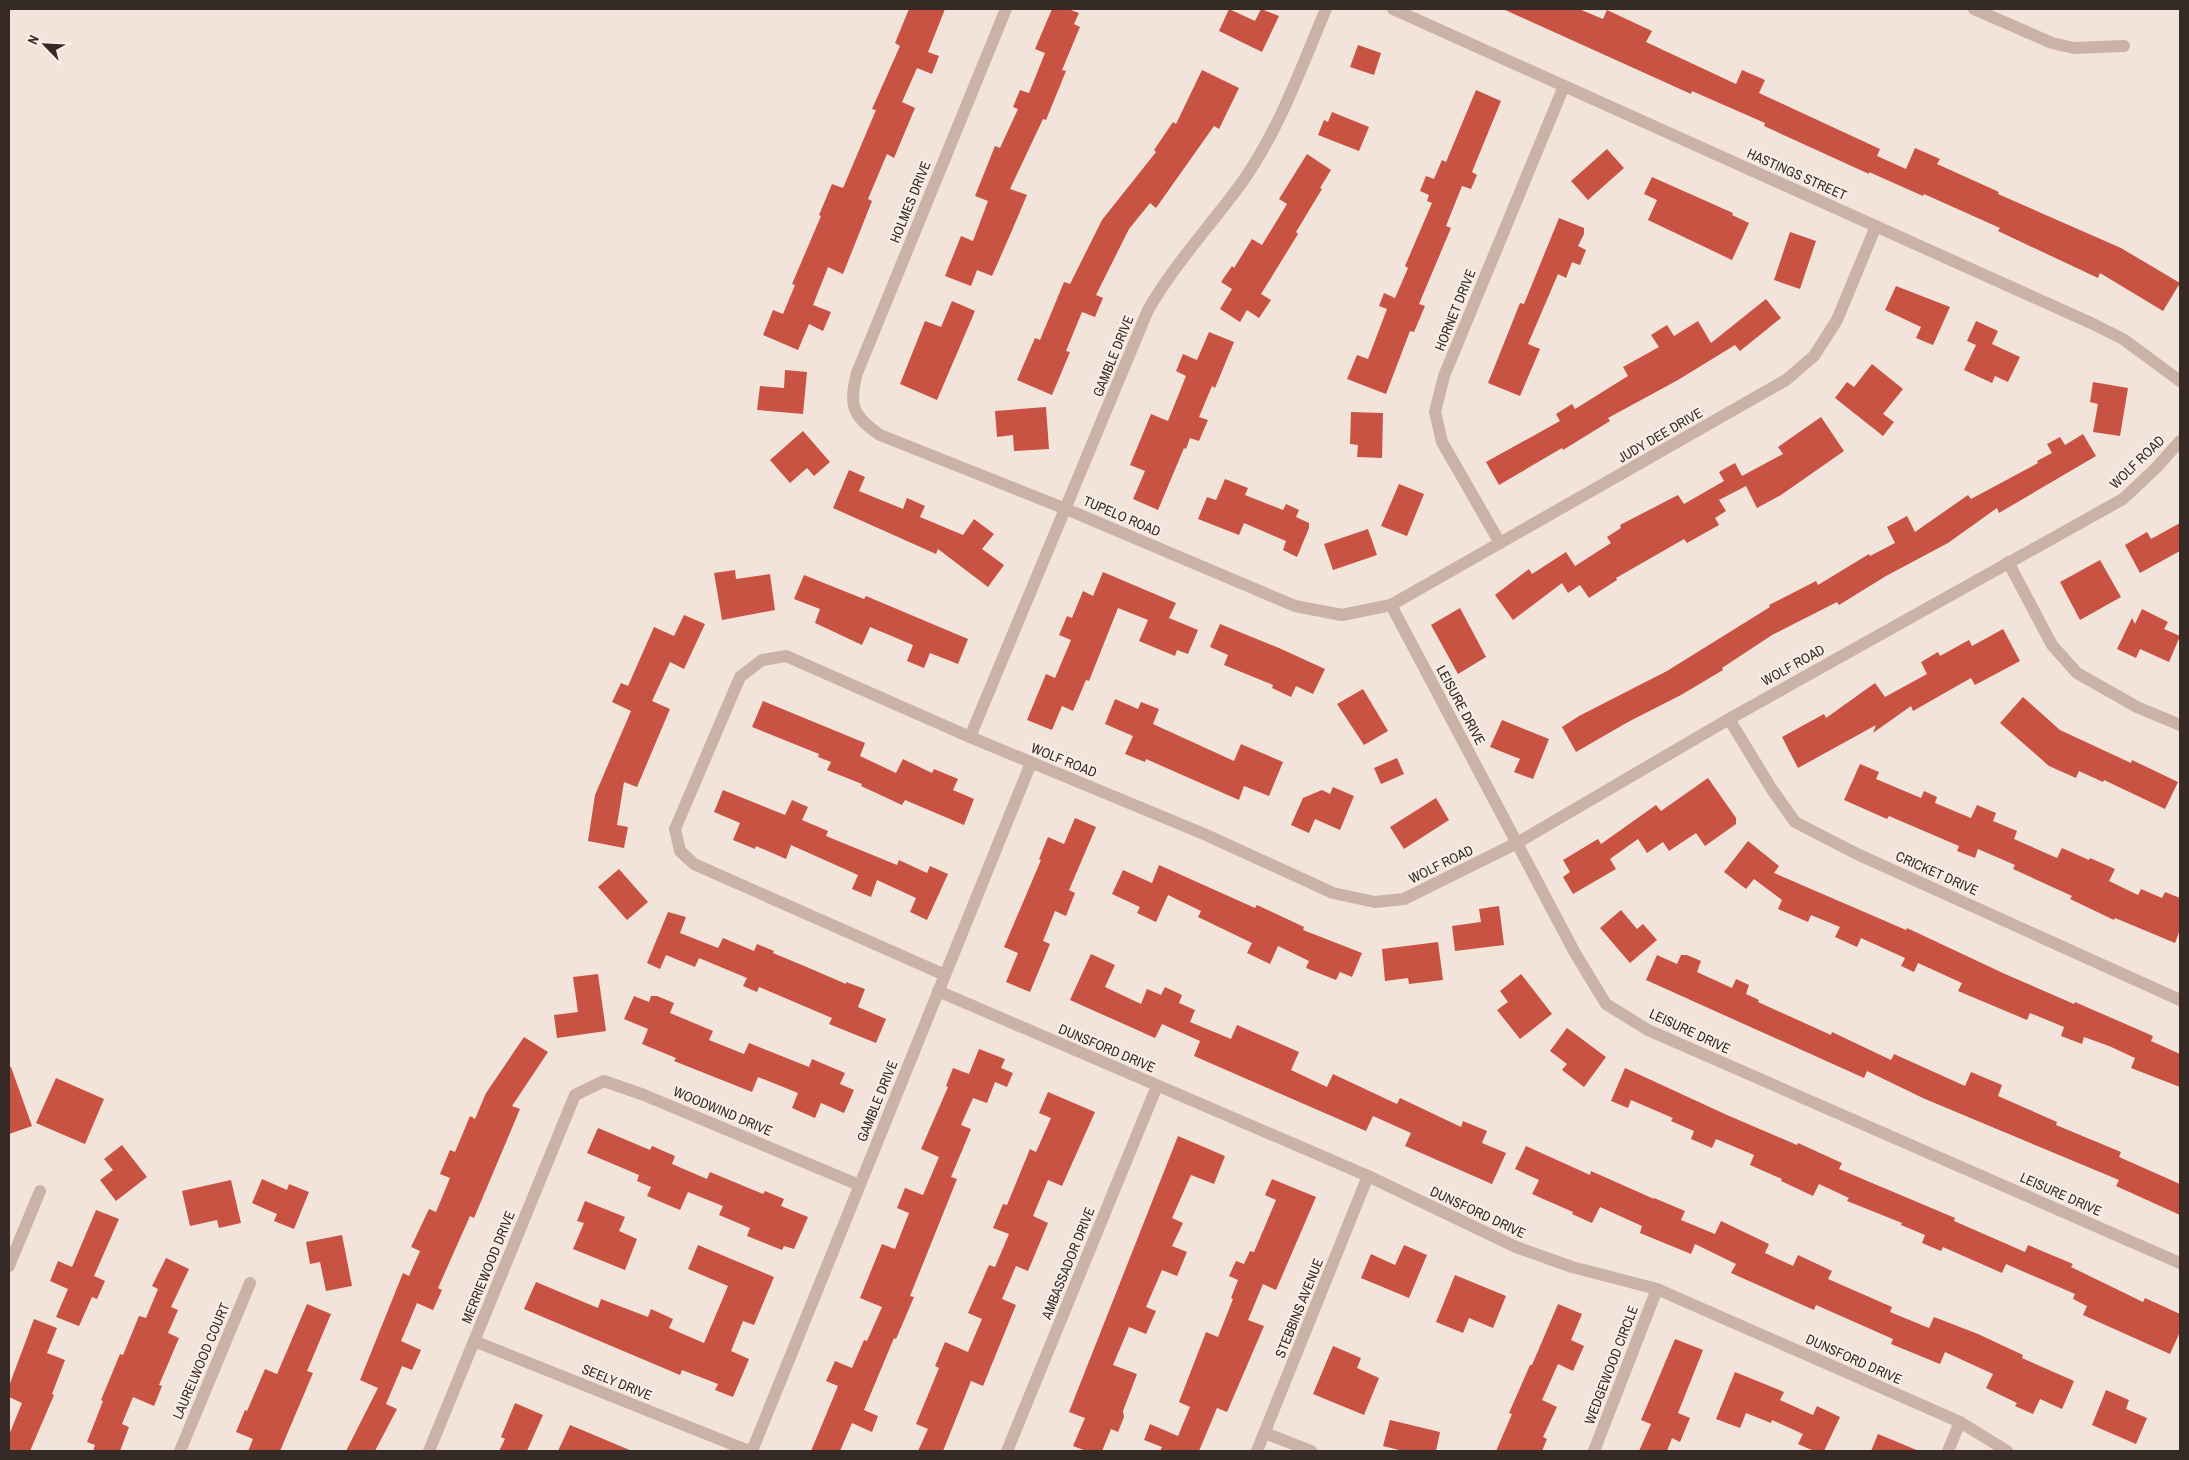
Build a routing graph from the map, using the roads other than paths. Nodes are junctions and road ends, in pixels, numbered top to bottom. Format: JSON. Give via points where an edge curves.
{"nodes":[{"id":1,"x":1006,"y":9,"type":"edge"},
{"id":2,"x":1326,"y":9,"type":"edge"},
{"id":3,"x":1393,"y":9,"type":"edge"},
{"id":4,"x":1978,"y":10,"type":"edge"},
{"id":5,"x":2124,"y":46,"type":"dead end"},
{"id":6,"x":1564,"y":86,"type":"junction"},
{"id":7,"x":1876,"y":226,"type":"junction"},
{"id":8,"x":2180,"y":381,"type":"edge"},
{"id":9,"x":853,"y":409,"type":"joint"},
{"id":10,"x":2180,"y":441,"type":"edge"},
{"id":11,"x":1066,"y":509,"type":"junction"},
{"id":12,"x":1500,"y":543,"type":"junction"},
{"id":13,"x":2008,"y":562,"type":"junction"},
{"id":14,"x":1391,"y":604,"type":"junction"},
{"id":15,"x":1729,"y":719,"type":"junction"},
{"id":16,"x":2180,"y":725,"type":"edge"},
{"id":17,"x":970,"y":737,"type":"junction"},
{"id":18,"x":1031,"y":763,"type":"junction"},
{"id":19,"x":1517,"y":843,"type":"junction"},
{"id":20,"x":945,"y":975,"type":"junction"},
{"id":21,"x":938,"y":991,"type":"junction"},
{"id":22,"x":2180,"y":1000,"type":"edge"},
{"id":23,"x":1157,"y":1086,"type":"junction"},
{"id":24,"x":575,"y":1095,"type":"joint"},
{"id":25,"x":1368,"y":1176,"type":"junction"},
{"id":26,"x":860,"y":1185,"type":"junction"},
{"id":27,"x":40,"y":1191,"type":"dead end"},
{"id":28,"x":2180,"y":1263,"type":"edge"},
{"id":29,"x":9,"y":1266,"type":"edge"},
{"id":30,"x":250,"y":1283,"type":"dead end"},
{"id":31,"x":1657,"y":1289,"type":"junction"},
{"id":32,"x":474,"y":1341,"type":"junction"},
{"id":33,"x":1960,"y":1422,"type":"junction"},
{"id":34,"x":1265,"y":1433,"type":"junction"},
{"id":35,"x":180,"y":1451,"type":"edge"},
{"id":36,"x":429,"y":1451,"type":"edge"},
{"id":37,"x":750,"y":1451,"type":"edge"},
{"id":38,"x":1007,"y":1451,"type":"edge"},
{"id":39,"x":1257,"y":1451,"type":"edge"},
{"id":40,"x":1311,"y":1451,"type":"edge"},
{"id":41,"x":1594,"y":1451,"type":"edge"},
{"id":42,"x":1948,"y":1451,"type":"edge"},
{"id":43,"x":2007,"y":1451,"type":"edge"}],
"edges":[{"from":1,"to":9,"type":"street","name":"HOLMES DRIVE","via":[[857,373],[852,391]]},
{"from":2,"to":11,"type":"street","name":"GAMBLE DRIVE","via":[[1275,131],[1243,180],[1164,282],[1148,310]]},
{"from":3,"to":6,"type":"street","name":"HASTINGS STREET"},
{"from":4,"to":5,"type":"street","via":[[2052,43],[2074,48]]},
{"from":6,"to":7,"type":"street","name":"HASTINGS STREET"},
{"from":6,"to":12,"type":"street","name":"HORNET DRIVE","via":[[1444,376],[1435,412],[1442,442]]},
{"from":7,"to":8,"type":"street","name":"HASTINGS STREET","via":[[2123,339]]},
{"from":7,"to":12,"type":"street","name":"JUDY DEE DRIVE","via":[[1838,320],[1814,356],[1786,380]]},
{"from":9,"to":11,"type":"street","name":"TUPELO ROAD","via":[[863,423],[880,435]]},
{"from":10,"to":13,"type":"street","name":"WOLF ROAD","via":[[2123,499]]},
{"from":11,"to":14,"type":"street","name":"TUPELO ROAD","via":[[1295,606],[1342,615]]},
{"from":11,"to":17,"type":"street","name":"GAMBLE DRIVE"},
{"from":12,"to":14,"type":"street","name":"JUDY DEE DRIVE"},
{"from":13,"to":15,"type":"street","name":"WOLF ROAD"},
{"from":13,"to":16,"type":"street","via":[[2052,645],[2077,673],[2137,707]]},
{"from":14,"to":19,"type":"street","name":"LEISURE DRIVE"},
{"from":15,"to":19,"type":"street","name":"WOLF ROAD"},
{"from":15,"to":22,"type":"street","name":"CRICKET DRIVE","via":[[1795,822],[1857,854]]},
{"from":17,"to":18,"type":"street","name":"WOLF ROAD"},
{"from":17,"to":20,"type":"street","name":"WOLF ROAD","via":[[786,656],[762,660],[740,678],[675,829],[680,851],[694,864]]},
{"from":18,"to":19,"type":"street","name":"WOLF ROAD","via":[[1196,830],[1333,893],[1375,902],[1404,899]]},
{"from":18,"to":20,"type":"street","name":"GAMBLE DRIVE"},
{"from":19,"to":28,"type":"street","name":"LEISURE DRIVE","via":[[1606,1004],[1648,1030]]},
{"from":20,"to":21,"type":"street","name":"GAMBLE DRIVE"},
{"from":21,"to":23,"type":"street","name":"DUNSFORD DRIVE"},
{"from":21,"to":26,"type":"street","name":"GAMBLE DRIVE"},
{"from":23,"to":25,"type":"street","name":"DUNSFORD DRIVE"},
{"from":23,"to":38,"type":"street","name":"AMBASSADOR DRIVE"},
{"from":24,"to":26,"type":"street","name":"WOODWIND DRIVE","via":[[604,1081]]},
{"from":24,"to":32,"type":"street","name":"MERRIEWOOD DRIVE"},
{"from":25,"to":31,"type":"street","name":"DUNSFORD DRIVE","via":[[1516,1247],[1572,1267]]},
{"from":25,"to":34,"type":"street","name":"STEBBINS AVENUE"},
{"from":26,"to":37,"type":"street","name":"GAMBLE DRIVE"},
{"from":27,"to":29,"type":"street"},
{"from":30,"to":35,"type":"street","name":"LAURELWOOD COURT"},
{"from":31,"to":33,"type":"street","name":"DUNSFORD DRIVE"},
{"from":31,"to":41,"type":"street","name":"WEDGEWOOD CIRCLE"},
{"from":32,"to":36,"type":"street","name":"MERRIEWOOD DRIVE"},
{"from":32,"to":37,"type":"street","name":"SEELY DRIVE"},
{"from":33,"to":42,"type":"street"},
{"from":33,"to":43,"type":"street","name":"DUNSFORD DRIVE"},
{"from":34,"to":39,"type":"street","name":"STEBBINS AVENUE"},
{"from":34,"to":40,"type":"street"}]}
